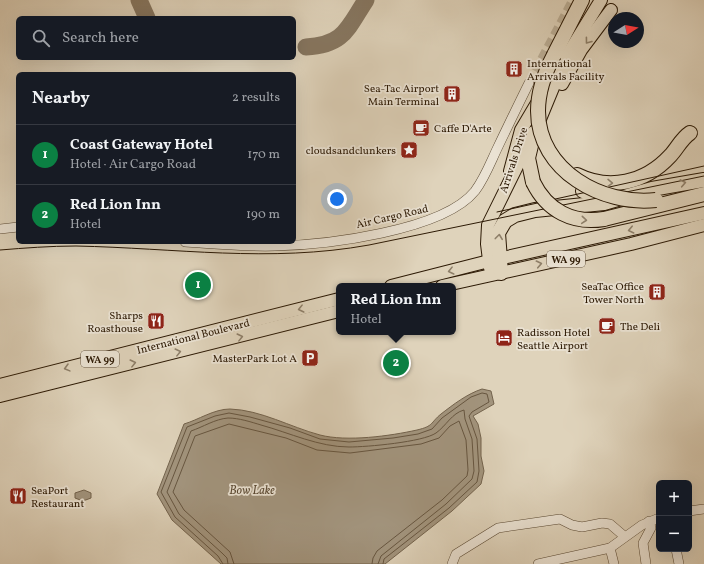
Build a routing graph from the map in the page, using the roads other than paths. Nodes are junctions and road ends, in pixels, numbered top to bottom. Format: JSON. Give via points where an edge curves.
{"nodes":[{"id":1,"x":582,"y":0,"type":"edge"},
{"id":2,"x":601,"y":0,"type":"edge"},
{"id":3,"x":611,"y":10,"type":"dead end"},
{"id":4,"x":559,"y":58,"type":"junction"},
{"id":5,"x":529,"y":83,"type":"tunnel mouth"},
{"id":6,"x":547,"y":105,"type":"junction"},
{"id":7,"x":534,"y":133,"type":"junction"},
{"id":8,"x":690,"y":133,"type":"dead end"},
{"id":9,"x":552,"y":154,"type":"junction"},
{"id":10,"x":704,"y":180,"type":"edge"},
{"id":11,"x":583,"y":191,"type":"dead end"},
{"id":12,"x":704,"y":193,"type":"edge"},
{"id":13,"x":500,"y":198,"type":"junction"},
{"id":14,"x":610,"y":201,"type":"junction"},
{"id":15,"x":704,"y":213,"type":"edge"},
{"id":16,"x":704,"y":225,"type":"edge"},
{"id":17,"x":16,"y":226,"type":"edge"},
{"id":18,"x":0,"y":229,"type":"edge"},
{"id":19,"x":225,"y":244,"type":"edge"},
{"id":20,"x":295,"y":244,"type":"edge"},
{"id":21,"x":296,"y":244,"type":"edge"},
{"id":22,"x":495,"y":267,"type":"junction"},
{"id":23,"x":407,"y":283,"type":"edge"},
{"id":24,"x":450,"y":283,"type":"edge"},
{"id":25,"x":336,"y":300,"type":"edge"},
{"id":26,"x":336,"y":313,"type":"edge"},
{"id":27,"x":0,"y":385,"type":"edge"},
{"id":28,"x":0,"y":396,"type":"edge"},
{"id":29,"x":704,"y":509,"type":"edge"},
{"id":30,"x":692,"y":511,"type":"edge"},
{"id":31,"x":656,"y":519,"type":"edge"},
{"id":32,"x":649,"y":521,"type":"junction"},
{"id":33,"x":624,"y":536,"type":"junction"},
{"id":34,"x":610,"y":548,"type":"junction"},
{"id":35,"x":677,"y":552,"type":"edge"},
{"id":36,"x":452,"y":563,"type":"edge"},
{"id":37,"x":538,"y":564,"type":"edge"},
{"id":38,"x":614,"y":564,"type":"edge"},
{"id":39,"x":646,"y":564,"type":"edge"},
{"id":40,"x":679,"y":564,"type":"edge"}],
"edges":[{"from":1,"to":4,"type":"highway"},
{"from":2,"to":4,"type":"main road","name":"Arrivals Drive"},
{"from":3,"to":6,"type":"main road","one_way":true,"via":[[581,50]]},
{"from":4,"to":6,"type":"main road","name":"Arrivals Drive"},
{"from":4,"to":9,"type":"highway","bridge":true,"via":[[541,88],[538,111],[541,134]]},
{"from":4,"to":13,"type":"main road","name":"Arrivals Drive","via":[[521,130]]},
{"from":5,"to":21,"type":"street","name":"Air Cargo Road","via":[[480,183],[461,204],[428,221],[378,232]]},
{"from":6,"to":7,"type":"main road","name":"Arrivals Drive"},
{"from":7,"to":12,"type":"highway","one_way":true,"bridge":true,"via":[[528,158],[533,182],[544,200],[567,216],[585,221],[604,219]]},
{"from":7,"to":13,"type":"main road","name":"Arrivals Drive"},
{"from":9,"to":8,"type":"highway","one_way":true,"bridge":true,"via":[[582,178],[604,183],[620,183],[654,170],[667,160]]},
{"from":9,"to":12,"type":"highway","bridge":true,"via":[[572,177],[596,191],[623,199],[656,200]]},
{"from":14,"to":10,"type":"highway","one_way":true,"via":[[652,189]]},
{"from":11,"to":14,"type":"highway","via":[[601,200]]},
{"from":13,"to":22,"type":"main road","name":"Arrivals Drive","via":[[487,232]]},
{"from":22,"to":14,"type":"highway","one_way":true,"via":[[498,233],[502,224],[510,218],[535,210]]},
{"from":15,"to":22,"type":"main road","number":"WA 99","one_way":true},
{"from":22,"to":16,"type":"main road","number":"WA 99","one_way":true,"via":[[631,244]]},
{"from":17,"to":18,"type":"street"},
{"from":19,"to":20,"type":"street","name":"Air Cargo Road"},
{"from":22,"to":23,"type":"main road","number":"WA 99","one_way":true},
{"from":22,"to":24,"type":"main road","number":"WA 99"},
{"from":25,"to":27,"type":"main road","name":"International Boulevard","number":"WA 99","one_way":true},
{"from":28,"to":26,"type":"main road","name":"International Boulevard","number":"WA 99","one_way":true},
{"from":29,"to":30,"type":"street"},
{"from":31,"to":32,"type":"street"},
{"from":32,"to":33,"type":"street"},
{"from":32,"to":39,"type":"street","via":[[651,528],[643,543]]},
{"from":33,"to":34,"type":"street"},
{"from":33,"to":36,"type":"street","via":[[610,524],[582,527],[560,519],[498,528],[456,554]]},
{"from":34,"to":37,"type":"street"},
{"from":34,"to":38,"type":"street"},
{"from":35,"to":40,"type":"street"}]}
